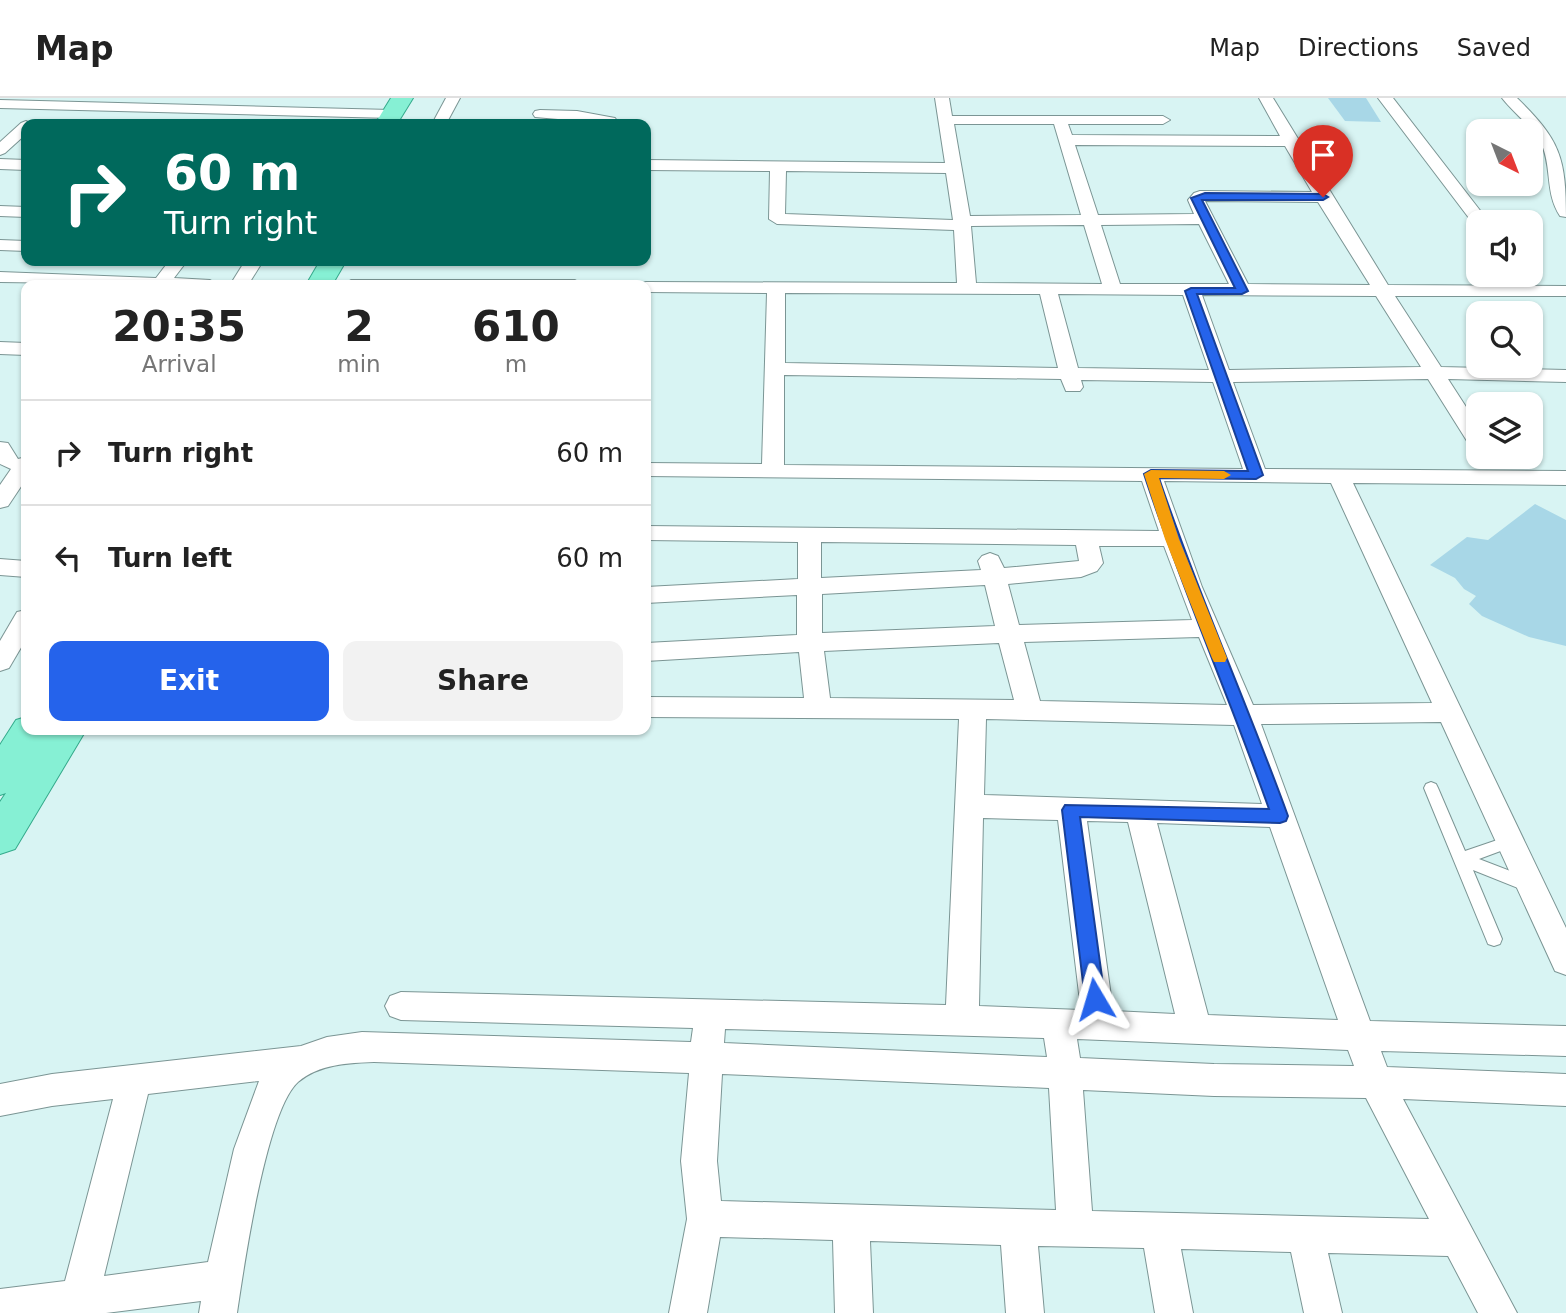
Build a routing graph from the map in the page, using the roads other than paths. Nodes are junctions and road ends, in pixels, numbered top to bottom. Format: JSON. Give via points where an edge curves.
{"nodes":[{"id":1,"x":424,"y":98,"type":"edge"},
{"id":2,"x":453,"y":98,"type":"edge"},
{"id":3,"x":942,"y":98,"type":"edge"},
{"id":4,"x":1266,"y":98,"type":"edge"},
{"id":5,"x":1385,"y":98,"type":"edge"},
{"id":6,"x":1509,"y":98,"type":"edge"},
{"id":7,"x":0,"y":104,"type":"edge"},
{"id":8,"x":48,"y":106,"type":"junction"},
{"id":9,"x":145,"y":108,"type":"junction"},
{"id":10,"x":249,"y":110,"type":"junction"},
{"id":11,"x":540,"y":114,"type":"dead end"},
{"id":12,"x":1160,"y":114,"type":"joint"},
{"id":13,"x":397,"y":115,"type":"edge"},
{"id":14,"x":611,"y":118,"type":"edge"},
{"id":15,"x":34,"y":119,"type":"edge"},
{"id":16,"x":134,"y":119,"type":"edge"},
{"id":17,"x":240,"y":119,"type":"edge"},
{"id":18,"x":352,"y":119,"type":"edge"},
{"id":19,"x":442,"y":119,"type":"edge"},
{"id":20,"x":944,"y":120,"type":"junction"},
{"id":21,"x":1059,"y":120,"type":"junction"},
{"id":22,"x":21,"y":131,"type":"edge"},
{"id":23,"x":1545,"y":136,"type":"junction"},
{"id":24,"x":1566,"y":137,"type":"edge"},
{"id":25,"x":1068,"y":140,"type":"junction"},
{"id":26,"x":1289,"y":141,"type":"junction"},
{"id":27,"x":1175,"y":142,"type":"junction"},
{"id":28,"x":0,"y":150,"type":"edge"},
{"id":29,"x":0,"y":164,"type":"edge"},
{"id":30,"x":21,"y":165,"type":"edge"},
{"id":31,"x":651,"y":165,"type":"edge"},
{"id":32,"x":778,"y":166,"type":"junction"},
{"id":33,"x":953,"y":168,"type":"junction"},
{"id":34,"x":1323,"y":197,"type":"junction"},
{"id":35,"x":1472,"y":210,"type":"edge"},
{"id":36,"x":0,"y":211,"type":"edge"},
{"id":37,"x":21,"y":212,"type":"edge"},
{"id":38,"x":1566,"y":212,"type":"edge"},
{"id":39,"x":1205,"y":219,"type":"junction"},
{"id":40,"x":1093,"y":220,"type":"junction"},
{"id":41,"x":961,"y":223,"type":"junction"},
{"id":42,"x":0,"y":245,"type":"edge"},
{"id":43,"x":21,"y":246,"type":"edge"},
{"id":44,"x":174,"y":266,"type":"edge"},
{"id":45,"x":0,"y":277,"type":"edge"},
{"id":46,"x":69,"y":280,"type":"edge"},
{"id":47,"x":163,"y":280,"type":"edge"},
{"id":48,"x":651,"y":287,"type":"edge"},
{"id":49,"x":1530,"y":287,"type":"edge"},
{"id":50,"x":776,"y":289,"type":"junction"},
{"id":51,"x":1380,"y":289,"type":"junction"},
{"id":52,"x":967,"y":290,"type":"junction"},
{"id":53,"x":1048,"y":290,"type":"junction"},
{"id":54,"x":1113,"y":291,"type":"junction"},
{"id":55,"x":1191,"y":291,"type":"junction"},
{"id":56,"x":1242,"y":291,"type":"junction"},
{"id":57,"x":1533,"y":291,"type":"junction"},
{"id":58,"x":1566,"y":291,"type":"edge"},
{"id":59,"x":0,"y":348,"type":"edge"},
{"id":60,"x":21,"y":349,"type":"edge"},
{"id":61,"x":774,"y":369,"type":"junction"},
{"id":62,"x":1436,"y":373,"type":"junction"},
{"id":63,"x":1219,"y":376,"type":"junction"},
{"id":64,"x":1566,"y":376,"type":"edge"},
{"id":65,"x":1071,"y":381,"type":"junction"},
{"id":66,"x":1466,"y":423,"type":"edge"},
{"id":67,"x":13,"y":460,"type":"edge"},
{"id":68,"x":1493,"y":469,"type":"edge"},
{"id":69,"x":651,"y":470,"type":"edge"},
{"id":70,"x":773,"y":470,"type":"junction"},
{"id":71,"x":1151,"y":474,"type":"junction"},
{"id":72,"x":1256,"y":475,"type":"junction"},
{"id":73,"x":1498,"y":477,"type":"junction"},
{"id":74,"x":1340,"y":478,"type":"junction"},
{"id":75,"x":1566,"y":478,"type":"edge"},
{"id":76,"x":0,"y":501,"type":"edge"},
{"id":77,"x":651,"y":533,"type":"edge"},
{"id":78,"x":809,"y":536,"type":"junction"},
{"id":79,"x":984,"y":538,"type":"junction"},
{"id":80,"x":1086,"y":538,"type":"junction"},
{"id":81,"x":1172,"y":539,"type":"junction"},
{"id":82,"x":0,"y":567,"type":"edge"},
{"id":83,"x":21,"y":569,"type":"edge"},
{"id":84,"x":995,"y":577,"type":"junction"},
{"id":85,"x":808,"y":587,"type":"junction"},
{"id":86,"x":651,"y":595,"type":"edge"},
{"id":87,"x":21,"y":626,"type":"edge"},
{"id":88,"x":1208,"y":628,"type":"junction"},
{"id":89,"x":1009,"y":634,"type":"junction"},
{"id":90,"x":810,"y":643,"type":"junction"},
{"id":91,"x":651,"y":652,"type":"edge"},
{"id":92,"x":2,"y":655,"type":"edge"},
{"id":93,"x":818,"y":706,"type":"junction"},
{"id":94,"x":651,"y":707,"type":"edge"},
{"id":95,"x":1029,"y":708,"type":"junction"},
{"id":96,"x":973,"y":709,"type":"junction"},
{"id":97,"x":1449,"y":712,"type":"junction"},
{"id":98,"x":1244,"y":715,"type":"junction"},
{"id":99,"x":63,"y":735,"type":"edge"},
{"id":100,"x":17,"y":739,"type":"edge"},
{"id":101,"x":0,"y":779,"type":"edge"},
{"id":102,"x":1431,"y":788,"type":"dead end"},
{"id":103,"x":969,"y":806,"type":"junction"},
{"id":104,"x":1071,"y":810,"type":"junction"},
{"id":105,"x":1140,"y":813,"type":"junction"},
{"id":106,"x":1280,"y":816,"type":"junction"},
{"id":107,"x":0,"y":837,"type":"edge"},
{"id":108,"x":1509,"y":842,"type":"junction"},
{"id":109,"x":1462,"y":859,"type":"junction"},
{"id":110,"x":1530,"y":886,"type":"junction"},
{"id":111,"x":1494,"y":939,"type":"dead end"},
{"id":112,"x":1566,"y":961,"type":"edge"},
{"id":113,"x":401,"y":1006,"type":"dead end"},
{"id":114,"x":710,"y":1014,"type":"junction"},
{"id":115,"x":962,"y":1020,"type":"junction"},
{"id":116,"x":1059,"y":1024,"type":"junction"},
{"id":117,"x":1099,"y":1026,"type":"junction"},
{"id":118,"x":1195,"y":1028,"type":"junction"},
{"id":119,"x":1358,"y":1037,"type":"junction"},
{"id":120,"x":1566,"y":1041,"type":"edge"},
{"id":121,"x":706,"y":1058,"type":"junction"},
{"id":122,"x":303,"y":1061,"type":"junction"},
{"id":123,"x":1065,"y":1073,"type":"junction"},
{"id":124,"x":134,"y":1081,"type":"junction"},
{"id":125,"x":1376,"y":1083,"type":"junction"},
{"id":126,"x":1566,"y":1090,"type":"edge"},
{"id":127,"x":0,"y":1100,"type":"edge"},
{"id":128,"x":705,"y":1219,"type":"junction"},
{"id":129,"x":851,"y":1224,"type":"junction"},
{"id":130,"x":1018,"y":1228,"type":"junction"},
{"id":131,"x":1075,"y":1229,"type":"junction"},
{"id":132,"x":1159,"y":1231,"type":"junction"},
{"id":133,"x":1306,"y":1235,"type":"junction"},
{"id":134,"x":1459,"y":1238,"type":"junction"},
{"id":135,"x":220,"y":1296,"type":"edge"},
{"id":136,"x":80,"y":1297,"type":"junction"},
{"id":137,"x":0,"y":1308,"type":"edge"},
{"id":138,"x":688,"y":1313,"type":"edge"},
{"id":139,"x":854,"y":1313,"type":"edge"},
{"id":140,"x":1025,"y":1313,"type":"edge"},
{"id":141,"x":1174,"y":1313,"type":"edge"},
{"id":142,"x":1323,"y":1313,"type":"edge"},
{"id":143,"x":1498,"y":1313,"type":"edge"}],
"edges":[{"from":1,"to":13,"type":"main road"},
{"from":2,"to":19,"type":"street"},
{"from":3,"to":20,"type":"street"},
{"from":4,"to":26,"type":"street"},
{"from":5,"to":35,"type":"street"},
{"from":6,"to":23,"type":"street"},
{"from":7,"to":8,"type":"street"},
{"from":8,"to":9,"type":"street"},
{"from":8,"to":15,"type":"street"},
{"from":9,"to":10,"type":"street"},
{"from":9,"to":16,"type":"street"},
{"from":10,"to":17,"type":"street"},
{"from":10,"to":18,"type":"street"},
{"from":11,"to":14,"type":"street"},
{"from":12,"to":21,"type":"street"},
{"from":12,"to":27,"type":"street"},
{"from":13,"to":18,"type":"street"},
{"from":20,"to":21,"type":"street"},
{"from":20,"to":33,"type":"street"},
{"from":21,"to":25,"type":"street"},
{"from":22,"to":28,"type":"street"},
{"from":23,"to":24,"type":"street"},
{"from":23,"to":38,"type":"street","via":[[1554,160],[1558,199]]},
{"from":25,"to":27,"type":"street"},
{"from":25,"to":40,"type":"street"},
{"from":26,"to":27,"type":"street"},
{"from":26,"to":34,"type":"street"},
{"from":29,"to":30,"type":"street"},
{"from":31,"to":32,"type":"street"},
{"from":32,"to":33,"type":"street"},
{"from":32,"to":41,"type":"street","via":[[778,219]]},
{"from":33,"to":41,"type":"street"},
{"from":34,"to":39,"type":"street","via":[[1200,196],[1196,200]]},
{"from":34,"to":51,"type":"street"},
{"from":36,"to":37,"type":"street"},
{"from":39,"to":40,"type":"street"},
{"from":39,"to":56,"type":"street"},
{"from":40,"to":41,"type":"street"},
{"from":40,"to":54,"type":"street"},
{"from":41,"to":52,"type":"street"},
{"from":42,"to":43,"type":"street"},
{"from":44,"to":47,"type":"street"},
{"from":45,"to":46,"type":"street"},
{"from":48,"to":50,"type":"street"},
{"from":49,"to":57,"type":"street"},
{"from":50,"to":52,"type":"street"},
{"from":50,"to":61,"type":"street"},
{"from":51,"to":56,"type":"street"},
{"from":51,"to":57,"type":"street"},
{"from":51,"to":62,"type":"street"},
{"from":52,"to":53,"type":"street"},
{"from":53,"to":54,"type":"street"},
{"from":53,"to":65,"type":"street"},
{"from":54,"to":55,"type":"street"},
{"from":55,"to":56,"type":"street"},
{"from":55,"to":63,"type":"street"},
{"from":57,"to":58,"type":"street"},
{"from":59,"to":60,"type":"street"},
{"from":61,"to":65,"type":"street"},
{"from":61,"to":70,"type":"street"},
{"from":62,"to":63,"type":"street"},
{"from":62,"to":64,"type":"street"},
{"from":62,"to":66,"type":"street"},
{"from":63,"to":65,"type":"street"},
{"from":63,"to":72,"type":"street"},
{"from":67,"to":76,"type":"street"},
{"from":68,"to":73,"type":"street"},
{"from":69,"to":70,"type":"street"},
{"from":70,"to":71,"type":"street"},
{"from":71,"to":72,"type":"street"},
{"from":71,"to":81,"type":"street"},
{"from":72,"to":74,"type":"street"},
{"from":73,"to":74,"type":"street"},
{"from":73,"to":75,"type":"street"},
{"from":74,"to":97,"type":"street"},
{"from":77,"to":78,"type":"street"},
{"from":78,"to":79,"type":"street"},
{"from":78,"to":85,"type":"street"},
{"from":79,"to":80,"type":"street"},
{"from":79,"to":84,"type":"street"},
{"from":80,"to":81,"type":"street"},
{"from":80,"to":84,"type":"street","via":[[1091,563],[1087,568]]},
{"from":81,"to":88,"type":"street"},
{"from":82,"to":83,"type":"street"},
{"from":84,"to":85,"type":"street"},
{"from":84,"to":89,"type":"street"},
{"from":85,"to":86,"type":"street"},
{"from":85,"to":90,"type":"street"},
{"from":87,"to":92,"type":"street"},
{"from":88,"to":89,"type":"street"},
{"from":88,"to":98,"type":"street"},
{"from":89,"to":90,"type":"street"},
{"from":89,"to":95,"type":"street"},
{"from":90,"to":91,"type":"street"},
{"from":90,"to":93,"type":"street"},
{"from":93,"to":94,"type":"street"},
{"from":93,"to":96,"type":"street"},
{"from":95,"to":96,"type":"street"},
{"from":95,"to":98,"type":"street"},
{"from":96,"to":103,"type":"street"},
{"from":97,"to":98,"type":"street"},
{"from":97,"to":108,"type":"street"},
{"from":98,"to":106,"type":"street"},
{"from":99,"to":107,"type":"main road"},
{"from":100,"to":101,"type":"main road"},
{"from":102,"to":109,"type":"lane"},
{"from":103,"to":104,"type":"street"},
{"from":103,"to":115,"type":"street"},
{"from":104,"to":105,"type":"street"},
{"from":104,"to":117,"type":"street"},
{"from":105,"to":106,"type":"street"},
{"from":105,"to":118,"type":"street"},
{"from":106,"to":119,"type":"street"},
{"from":108,"to":109,"type":"lane"},
{"from":108,"to":110,"type":"street"},
{"from":109,"to":110,"type":"lane"},
{"from":109,"to":111,"type":"lane"},
{"from":110,"to":112,"type":"street"},
{"from":113,"to":114,"type":"street"},
{"from":114,"to":115,"type":"street"},
{"from":114,"to":121,"type":"street"},
{"from":115,"to":116,"type":"street"},
{"from":116,"to":117,"type":"street"},
{"from":116,"to":123,"type":"street"},
{"from":117,"to":118,"type":"street"},
{"from":118,"to":119,"type":"street"},
{"from":119,"to":120,"type":"street"},
{"from":119,"to":125,"type":"street"},
{"from":121,"to":122,"type":"street","via":[[374,1046],[335,1048]]},
{"from":121,"to":123,"type":"street"},
{"from":121,"to":128,"type":"street","via":[[699,1161]]},
{"from":122,"to":124,"type":"street"},
{"from":122,"to":135,"type":"street","via":[[286,1072],[268,1094],[257,1125]]},
{"from":123,"to":125,"type":"street"},
{"from":123,"to":131,"type":"street"},
{"from":124,"to":127,"type":"street"},
{"from":124,"to":136,"type":"street"},
{"from":125,"to":126,"type":"street"},
{"from":125,"to":134,"type":"street"},
{"from":128,"to":129,"type":"street"},
{"from":128,"to":138,"type":"street"},
{"from":129,"to":130,"type":"street"},
{"from":129,"to":139,"type":"street"},
{"from":130,"to":131,"type":"street"},
{"from":130,"to":140,"type":"street"},
{"from":131,"to":132,"type":"street"},
{"from":132,"to":133,"type":"street"},
{"from":132,"to":141,"type":"street"},
{"from":133,"to":134,"type":"street"},
{"from":133,"to":142,"type":"street"},
{"from":134,"to":143,"type":"street"},
{"from":135,"to":136,"type":"street"},
{"from":136,"to":137,"type":"street"}]}
